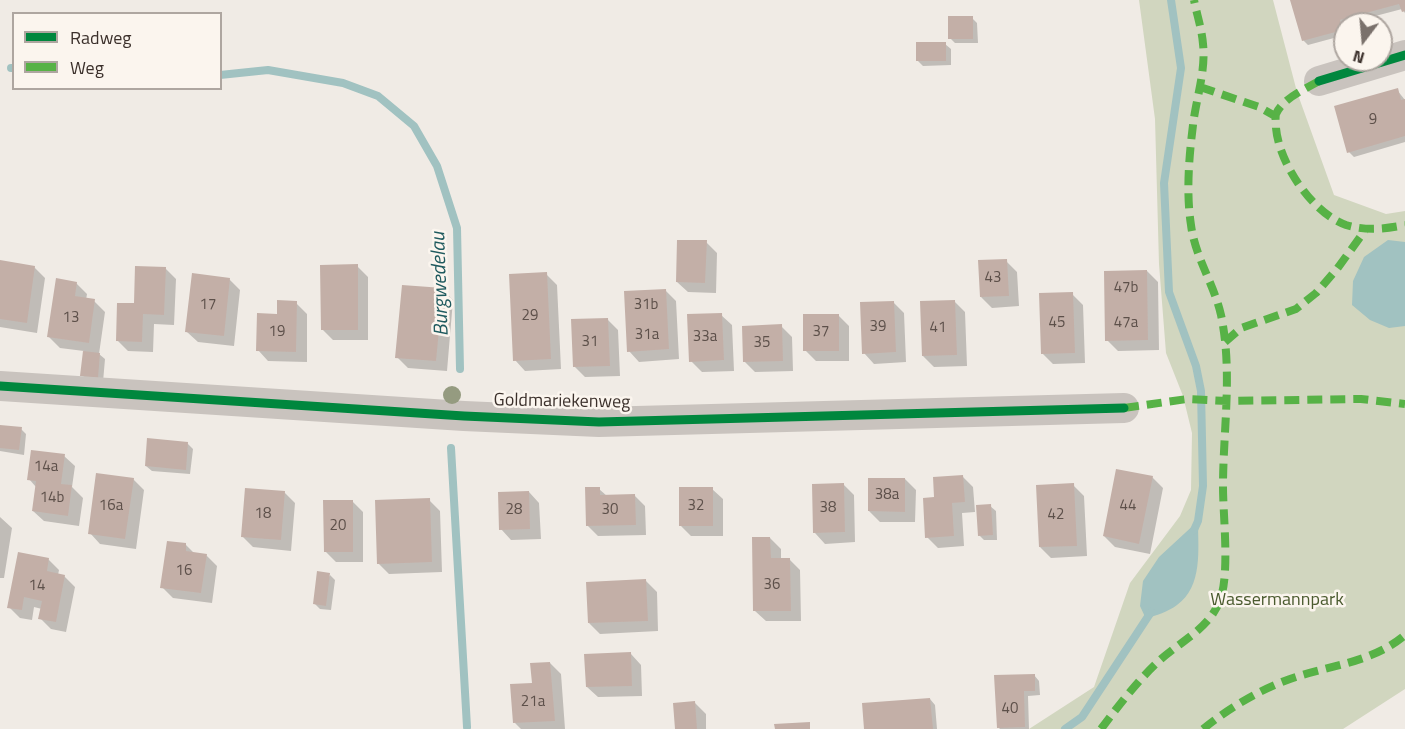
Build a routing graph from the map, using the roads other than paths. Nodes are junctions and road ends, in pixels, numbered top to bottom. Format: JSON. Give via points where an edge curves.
{"nodes":[{"id":1,"x":1405,"y":55,"type":"edge"},
{"id":2,"x":1318,"y":81,"type":"dead end"},
{"id":3,"x":0,"y":386,"type":"edge"},
{"id":4,"x":1124,"y":408,"type":"dead end"}],
"edges":[{"from":1,"to":2,"type":"street"},
{"from":3,"to":4,"type":"street","name":"Goldmariekenweg","via":[[599,422]]}]}
